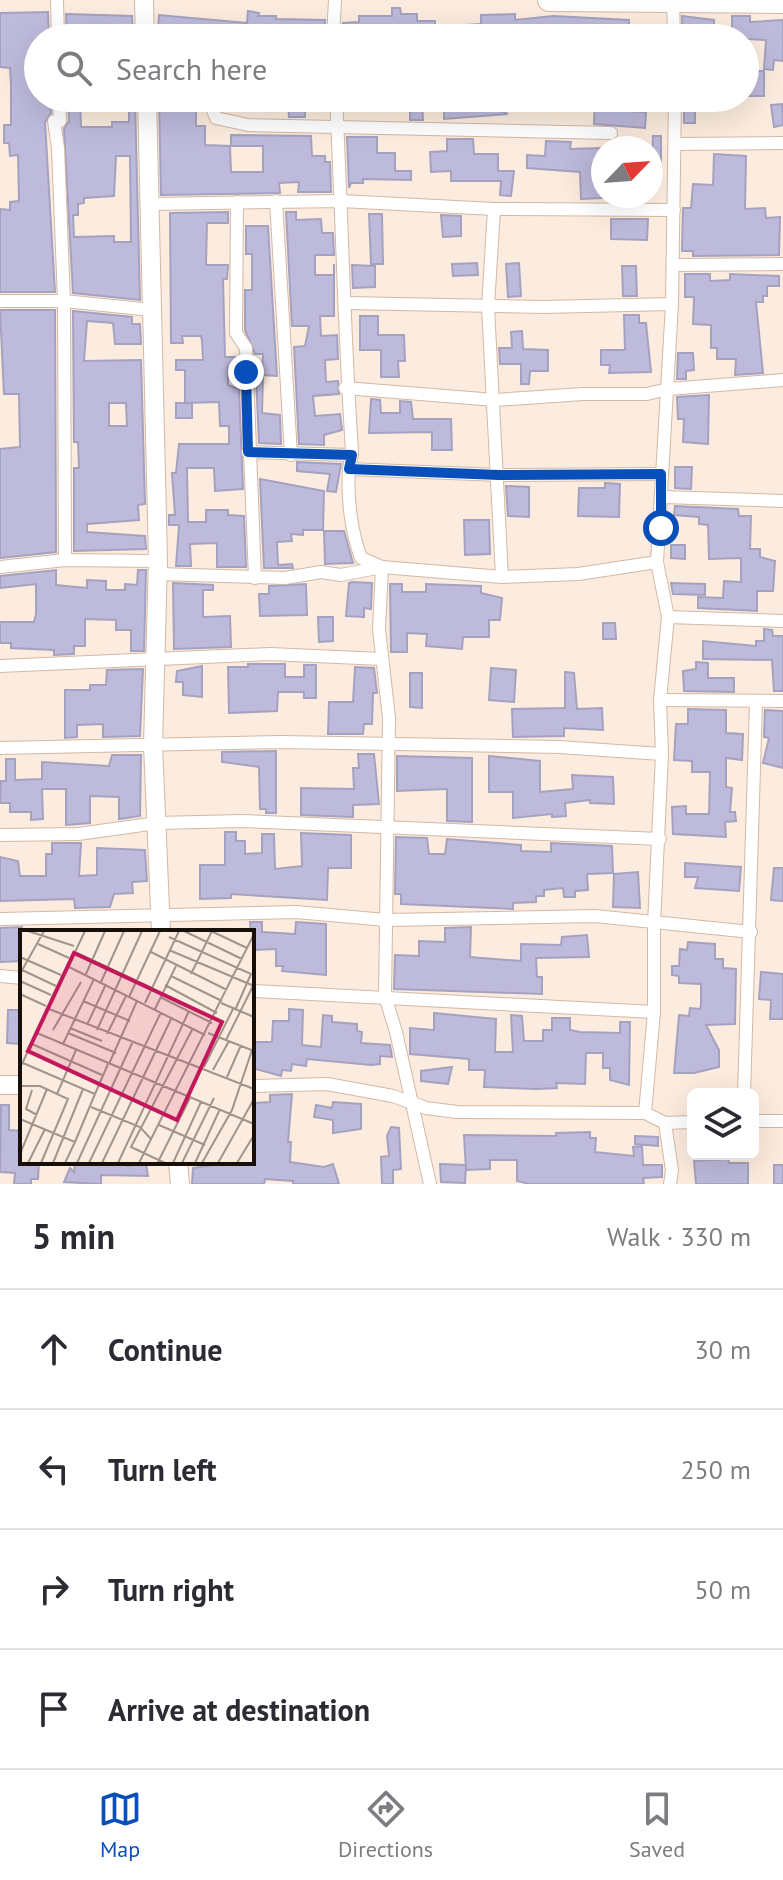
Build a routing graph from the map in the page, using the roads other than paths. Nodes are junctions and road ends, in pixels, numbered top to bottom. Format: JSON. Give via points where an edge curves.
{"nodes":[{"id":1,"x":57,"y":0,"type":"edge"},
{"id":2,"x":144,"y":0,"type":"edge"},
{"id":3,"x":335,"y":0,"type":"edge"},
{"id":4,"x":549,"y":0,"type":"edge"},
{"id":5,"x":673,"y":1,"type":"edge"},
{"id":6,"x":783,"y":2,"type":"edge"},
{"id":7,"x":58,"y":24,"type":"edge"},
{"id":8,"x":145,"y":24,"type":"edge"},
{"id":9,"x":334,"y":24,"type":"edge"},
{"id":10,"x":674,"y":24,"type":"edge"},
{"id":11,"x":60,"y":112,"type":"edge"},
{"id":12,"x":148,"y":112,"type":"edge"},
{"id":13,"x":214,"y":112,"type":"edge"},
{"id":14,"x":336,"y":112,"type":"edge"},
{"id":15,"x":675,"y":112,"type":"edge"},
{"id":16,"x":337,"y":127,"type":"junction"},
{"id":17,"x":611,"y":133,"type":"dead end"},
{"id":18,"x":783,"y":143,"type":"edge"},
{"id":19,"x":676,"y":144,"type":"junction"},
{"id":20,"x":276,"y":201,"type":"junction"},
{"id":21,"x":341,"y":201,"type":"junction"},
{"id":22,"x":237,"y":202,"type":"junction"},
{"id":23,"x":151,"y":204,"type":"junction"},
{"id":24,"x":494,"y":209,"type":"junction"},
{"id":25,"x":674,"y":210,"type":"junction"},
{"id":26,"x":783,"y":264,"type":"edge"},
{"id":27,"x":673,"y":265,"type":"junction"},
{"id":28,"x":0,"y":301,"type":"edge"},
{"id":29,"x":64,"y":301,"type":"junction"},
{"id":30,"x":347,"y":303,"type":"junction"},
{"id":31,"x":672,"y":304,"type":"junction"},
{"id":32,"x":488,"y":307,"type":"junction"},
{"id":33,"x":152,"y":310,"type":"junction"},
{"id":34,"x":783,"y":380,"type":"edge"},
{"id":35,"x":345,"y":388,"type":"junction"},
{"id":36,"x":668,"y":389,"type":"junction"},
{"id":37,"x":495,"y":400,"type":"junction"},
{"id":38,"x":248,"y":452,"type":"junction"},
{"id":39,"x":291,"y":455,"type":"junction"},
{"id":40,"x":350,"y":462,"type":"junction"},
{"id":41,"x":661,"y":474,"type":"junction"},
{"id":42,"x":499,"y":475,"type":"junction"},
{"id":43,"x":663,"y":497,"type":"junction"},
{"id":44,"x":783,"y":501,"type":"edge"},
{"id":45,"x":65,"y":560,"type":"junction"},
{"id":46,"x":657,"y":562,"type":"junction"},
{"id":47,"x":0,"y":567,"type":"edge"},
{"id":48,"x":158,"y":567,"type":"junction"},
{"id":49,"x":382,"y":567,"type":"junction"},
{"id":50,"x":502,"y":577,"type":"junction"},
{"id":51,"x":255,"y":578,"type":"junction"},
{"id":52,"x":668,"y":617,"type":"junction"},
{"id":53,"x":783,"y":621,"type":"edge"},
{"id":54,"x":382,"y":659,"type":"junction"},
{"id":55,"x":155,"y":661,"type":"junction"},
{"id":56,"x":0,"y":666,"type":"edge"},
{"id":57,"x":660,"y":700,"type":"junction"},
{"id":58,"x":783,"y":701,"type":"edge"},
{"id":59,"x":756,"y":703,"type":"junction"},
{"id":60,"x":387,"y":744,"type":"junction"},
{"id":61,"x":153,"y":745,"type":"junction"},
{"id":62,"x":0,"y":748,"type":"edge"},
{"id":63,"x":662,"y":754,"type":"junction"},
{"id":64,"x":157,"y":823,"type":"junction"},
{"id":65,"x":385,"y":827,"type":"junction"},
{"id":66,"x":0,"y":835,"type":"edge"},
{"id":67,"x":660,"y":839,"type":"junction"},
{"id":68,"x":0,"y":919,"type":"edge"},
{"id":69,"x":386,"y":920,"type":"junction"},
{"id":70,"x":161,"y":924,"type":"edge"},
{"id":71,"x":654,"y":925,"type":"junction"},
{"id":72,"x":751,"y":932,"type":"junction"},
{"id":73,"x":0,"y":976,"type":"edge"},
{"id":74,"x":20,"y":978,"type":"edge"},
{"id":75,"x":254,"y":991,"type":"edge"},
{"id":76,"x":385,"y":996,"type":"junction"},
{"id":77,"x":654,"y":1012,"type":"junction"},
{"id":78,"x":254,"y":1086,"type":"edge"},
{"id":79,"x":744,"y":1088,"type":"edge"},
{"id":80,"x":410,"y":1104,"type":"junction"},
{"id":81,"x":645,"y":1113,"type":"junction"},
{"id":82,"x":759,"y":1121,"type":"edge"},
{"id":83,"x":783,"y":1121,"type":"edge"},
{"id":84,"x":687,"y":1122,"type":"edge"},
{"id":85,"x":665,"y":1123,"type":"junction"},
{"id":86,"x":178,"y":1164,"type":"edge"},
{"id":87,"x":180,"y":1184,"type":"edge"},
{"id":88,"x":430,"y":1184,"type":"edge"},
{"id":89,"x":670,"y":1184,"type":"edge"}],
"edges":[{"from":1,"to":7,"type":"street"},
{"from":2,"to":8,"type":"street"},
{"from":3,"to":9,"type":"street"},
{"from":4,"to":5,"type":"highway"},
{"from":5,"to":6,"type":"highway"},
{"from":5,"to":10,"type":"street"},
{"from":11,"to":29,"type":"street","via":[[54,134]]},
{"from":12,"to":23,"type":"street"},
{"from":13,"to":16,"type":"street","via":[[216,118],[248,125]]},
{"from":14,"to":16,"type":"street"},
{"from":15,"to":19,"type":"street"},
{"from":16,"to":17,"type":"street"},
{"from":16,"to":21,"type":"street"},
{"from":18,"to":19,"type":"street"},
{"from":19,"to":25,"type":"street"},
{"from":20,"to":21,"type":"street"},
{"from":20,"to":22,"type":"street"},
{"from":20,"to":39,"type":"street"},
{"from":21,"to":24,"type":"street"},
{"from":21,"to":30,"type":"street"},
{"from":22,"to":23,"type":"street"},
{"from":22,"to":38,"type":"street","via":[[236,333],[246,348]]},
{"from":23,"to":33,"type":"street"},
{"from":24,"to":25,"type":"street"},
{"from":24,"to":32,"type":"street"},
{"from":25,"to":27,"type":"street"},
{"from":26,"to":27,"type":"street"},
{"from":27,"to":31,"type":"street"},
{"from":28,"to":29,"type":"street"},
{"from":29,"to":33,"type":"street"},
{"from":29,"to":45,"type":"street"},
{"from":30,"to":32,"type":"street"},
{"from":30,"to":35,"type":"street"},
{"from":31,"to":32,"type":"street"},
{"from":31,"to":36,"type":"street"},
{"from":32,"to":37,"type":"street"},
{"from":33,"to":48,"type":"street"},
{"from":34,"to":36,"type":"street"},
{"from":35,"to":37,"type":"street"},
{"from":35,"to":40,"type":"street"},
{"from":36,"to":37,"type":"street"},
{"from":36,"to":41,"type":"street"},
{"from":37,"to":42,"type":"street"},
{"from":38,"to":39,"type":"street"},
{"from":38,"to":51,"type":"street"},
{"from":39,"to":40,"type":"street"},
{"from":40,"to":42,"type":"street"},
{"from":40,"to":49,"type":"street","via":[[352,536],[361,558]]},
{"from":41,"to":42,"type":"street"},
{"from":41,"to":43,"type":"street"},
{"from":42,"to":50,"type":"street"},
{"from":43,"to":44,"type":"street"},
{"from":43,"to":46,"type":"street"},
{"from":45,"to":47,"type":"street"},
{"from":45,"to":48,"type":"street"},
{"from":46,"to":50,"type":"street","via":[[578,574]]},
{"from":46,"to":52,"type":"street"},
{"from":48,"to":51,"type":"street"},
{"from":48,"to":55,"type":"street"},
{"from":49,"to":50,"type":"street"},
{"from":49,"to":51,"type":"street","via":[[341,575]]},
{"from":49,"to":54,"type":"street"},
{"from":52,"to":53,"type":"street"},
{"from":52,"to":57,"type":"street"},
{"from":54,"to":55,"type":"street","via":[[270,654]]},
{"from":54,"to":60,"type":"street"},
{"from":55,"to":56,"type":"street"},
{"from":55,"to":61,"type":"street"},
{"from":57,"to":59,"type":"street"},
{"from":57,"to":63,"type":"street"},
{"from":58,"to":59,"type":"street"},
{"from":59,"to":72,"type":"street"},
{"from":60,"to":61,"type":"street"},
{"from":60,"to":63,"type":"street"},
{"from":60,"to":65,"type":"street"},
{"from":61,"to":62,"type":"street"},
{"from":61,"to":64,"type":"street"},
{"from":63,"to":67,"type":"street"},
{"from":64,"to":65,"type":"street"},
{"from":64,"to":66,"type":"street","via":[[78,834]]},
{"from":64,"to":70,"type":"street"},
{"from":65,"to":67,"type":"street"},
{"from":65,"to":69,"type":"street"},
{"from":67,"to":71,"type":"street"},
{"from":68,"to":70,"type":"street"},
{"from":69,"to":70,"type":"street","via":[[296,912]]},
{"from":69,"to":71,"type":"street","via":[[595,916]]},
{"from":69,"to":76,"type":"street"},
{"from":71,"to":72,"type":"street"},
{"from":71,"to":77,"type":"street"},
{"from":72,"to":79,"type":"street"},
{"from":73,"to":74,"type":"street"},
{"from":75,"to":76,"type":"street"},
{"from":76,"to":77,"type":"street"},
{"from":76,"to":80,"type":"street"},
{"from":77,"to":81,"type":"street"},
{"from":78,"to":80,"type":"street","via":[[327,1084]]},
{"from":80,"to":81,"type":"street","via":[[457,1112]]},
{"from":80,"to":88,"type":"street"},
{"from":81,"to":85,"type":"street"},
{"from":82,"to":83,"type":"street"},
{"from":84,"to":85,"type":"street"},
{"from":85,"to":89,"type":"street"},
{"from":86,"to":87,"type":"street"}]}
